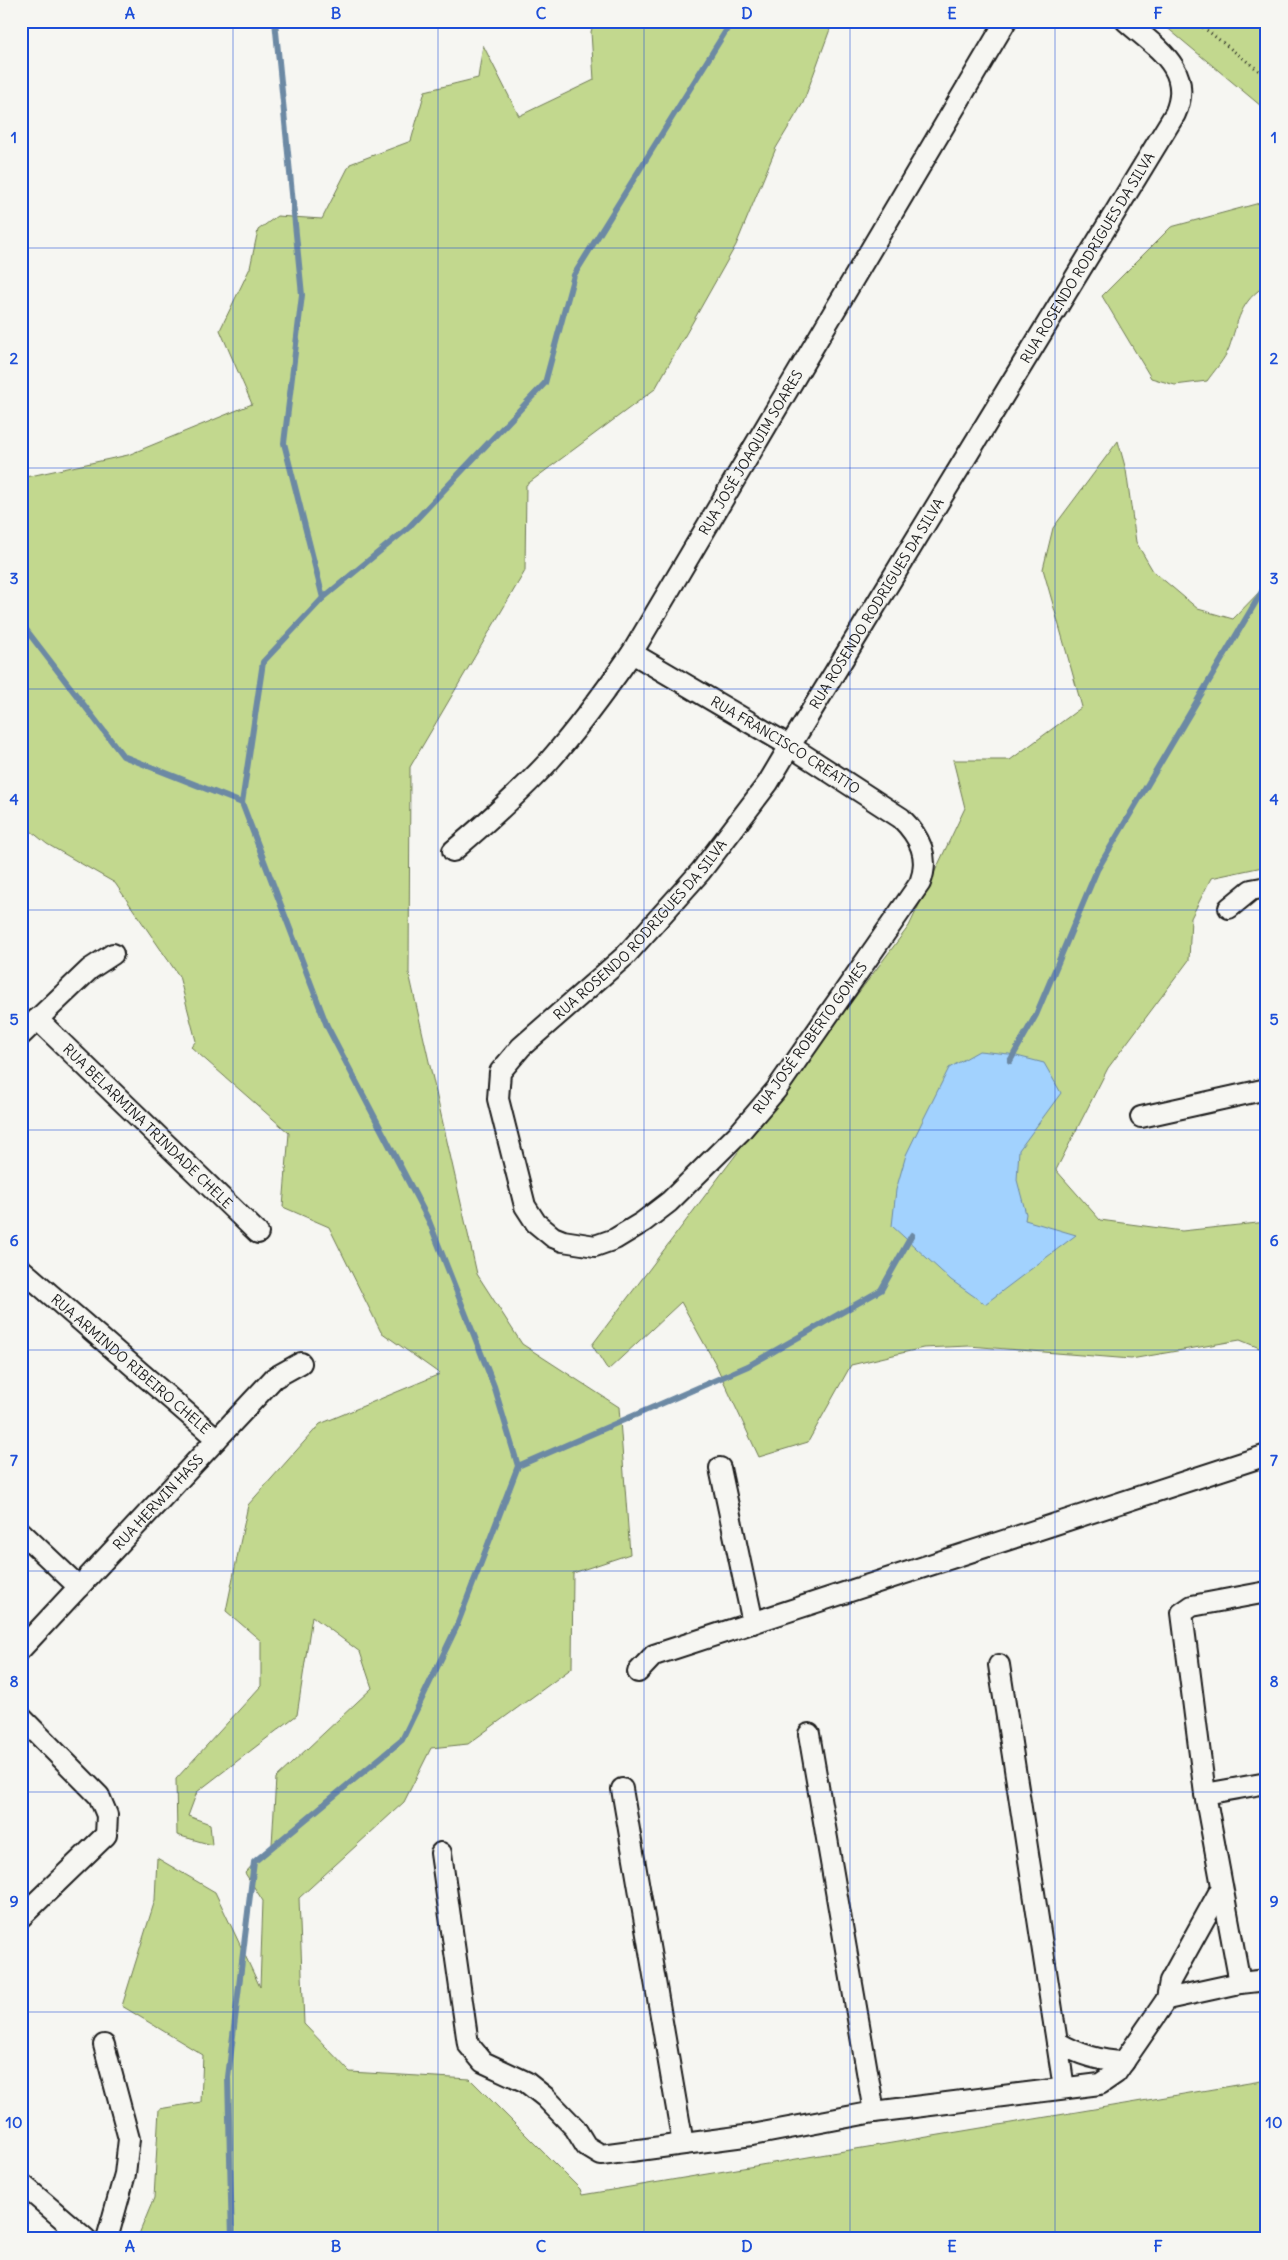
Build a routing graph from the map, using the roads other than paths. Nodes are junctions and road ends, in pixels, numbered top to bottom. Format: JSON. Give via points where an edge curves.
{"nodes":[{"id":1,"x":1006,"y":21,"type":"edge"},
{"id":2,"x":1126,"y":21,"type":"edge"},
{"id":3,"x":632,"y":654,"type":"junction"},
{"id":4,"x":790,"y":746,"type":"junction"},
{"id":5,"x":453,"y":851,"type":"dead end"},
{"id":6,"x":924,"y":852,"type":"joint"},
{"id":7,"x":1267,"y":887,"type":"edge"},
{"id":8,"x":1229,"y":908,"type":"dead end"},
{"id":9,"x":113,"y":954,"type":"dead end"},
{"id":10,"x":36,"y":1018,"type":"junction"},
{"id":11,"x":21,"y":1035,"type":"edge"},
{"id":12,"x":1267,"y":1089,"type":"edge"},
{"id":13,"x":1142,"y":1117,"type":"dead end"},
{"id":14,"x":258,"y":1233,"type":"dead end"},
{"id":15,"x":587,"y":1246,"type":"joint"},
{"id":16,"x":21,"y":1269,"type":"edge"},
{"id":17,"x":301,"y":1363,"type":"dead end"},
{"id":18,"x":218,"y":1438,"type":"junction"},
{"id":19,"x":1267,"y":1455,"type":"edge"},
{"id":20,"x":720,"y":1468,"type":"dead end"},
{"id":21,"x":21,"y":1532,"type":"edge"},
{"id":22,"x":79,"y":1587,"type":"junction"},
{"id":23,"x":1267,"y":1592,"type":"edge"},
{"id":24,"x":753,"y":1623,"type":"junction"},
{"id":25,"x":21,"y":1649,"type":"edge"},
{"id":26,"x":999,"y":1664,"type":"dead end"},
{"id":27,"x":638,"y":1672,"type":"dead end"},
{"id":28,"x":21,"y":1717,"type":"edge"},
{"id":29,"x":809,"y":1734,"type":"dead end"},
{"id":30,"x":1267,"y":1783,"type":"edge"},
{"id":31,"x":622,"y":1789,"type":"dead end"},
{"id":32,"x":1205,"y":1794,"type":"junction"},
{"id":33,"x":441,"y":1852,"type":"dead end"},
{"id":34,"x":1222,"y":1887,"type":"junction"},
{"id":35,"x":21,"y":1917,"type":"edge"},
{"id":36,"x":1267,"y":1980,"type":"edge"},
{"id":37,"x":1240,"y":1983,"type":"junction"},
{"id":38,"x":1167,"y":1999,"type":"junction"},
{"id":39,"x":1057,"y":2042,"type":"junction"},
{"id":40,"x":104,"y":2045,"type":"dead end"},
{"id":41,"x":1124,"y":2062,"type":"junction"},
{"id":42,"x":1064,"y":2088,"type":"junction"},
{"id":43,"x":874,"y":2112,"type":"junction"},
{"id":44,"x":683,"y":2144,"type":"junction"},
{"id":45,"x":21,"y":2183,"type":"edge"},
{"id":46,"x":86,"y":2239,"type":"edge"},
{"id":47,"x":107,"y":2239,"type":"edge"}],
"edges":[{"from":1,"to":3,"type":"street","name":"RUA JOSÉ JOAQUIM SOARES"},
{"from":2,"to":4,"type":"street","name":"RUA ROSENDO RODRIGUES DA SILVA","via":[[1170,61],[1180,83],[1180,99],[1174,114]]},
{"from":3,"to":4,"type":"street","name":"RUA FRANCISCO CREATTO"},
{"from":3,"to":5,"type":"street","name":"RUA JOSÉ JOAQUIM SOARES","via":[[550,760],[504,808]]},
{"from":4,"to":6,"type":"street","name":"RUA FRANCISCO CREATTO","via":[[901,818],[916,834]]},
{"from":4,"to":15,"type":"street","name":"RUA ROSENDO RODRIGUES DA SILVA","via":[[768,783],[701,871],[625,956],[520,1048],[500,1072],[498,1099],[525,1206],[536,1224],[553,1236]]},
{"from":6,"to":15,"type":"street","name":"RUA JOSÉ ROBERTO GOMES","via":[[920,883],[776,1090],[688,1184],[643,1222],[606,1243]]},
{"from":7,"to":8,"type":"street","via":[[1252,890]]},
{"from":9,"to":10,"type":"street","via":[[90,969]]},
{"from":10,"to":11,"type":"street"},
{"from":10,"to":14,"type":"street","name":"RUA BELARMINA TRINDADE CHELE"},
{"from":12,"to":13,"type":"street"},
{"from":16,"to":18,"type":"street","name":"RUA ARMINDO RIBEIRO CHELE"},
{"from":17,"to":18,"type":"street","name":"RUA HERWIN HASS","via":[[274,1378]]},
{"from":18,"to":22,"type":"street","name":"RUA HERWIN HASS"},
{"from":19,"to":24,"type":"street"},
{"from":20,"to":24,"type":"street"},
{"from":21,"to":22,"type":"street"},
{"from":22,"to":25,"type":"street","name":"RUA HERWIN HASS"},
{"from":23,"to":32,"type":"street","via":[[1192,1606],[1182,1612]]},
{"from":24,"to":27,"type":"street","via":[[654,1655]]},
{"from":26,"to":39,"type":"street"},
{"from":28,"to":35,"type":"street","via":[[99,1796],[107,1815],[106,1835]]},
{"from":29,"to":43,"type":"street"},
{"from":30,"to":32,"type":"street"},
{"from":31,"to":44,"type":"street"},
{"from":32,"to":34,"type":"street"},
{"from":33,"to":44,"type":"street","via":[[468,2044],[483,2062],[519,2078],[545,2096],[586,2146],[601,2155]]},
{"from":34,"to":37,"type":"street"},
{"from":34,"to":38,"type":"street","via":[[1170,1981]]},
{"from":36,"to":37,"type":"street"},
{"from":37,"to":38,"type":"street"},
{"from":38,"to":41,"type":"street"},
{"from":39,"to":41,"type":"street","via":[[1096,2059]]},
{"from":39,"to":42,"type":"street"},
{"from":40,"to":47,"type":"street","via":[[130,2139],[125,2174]]},
{"from":41,"to":42,"type":"street","via":[[1116,2073],[1100,2084]]},
{"from":42,"to":43,"type":"street"},
{"from":43,"to":44,"type":"street","via":[[752,2135]]},
{"from":45,"to":46,"type":"street"}]}
